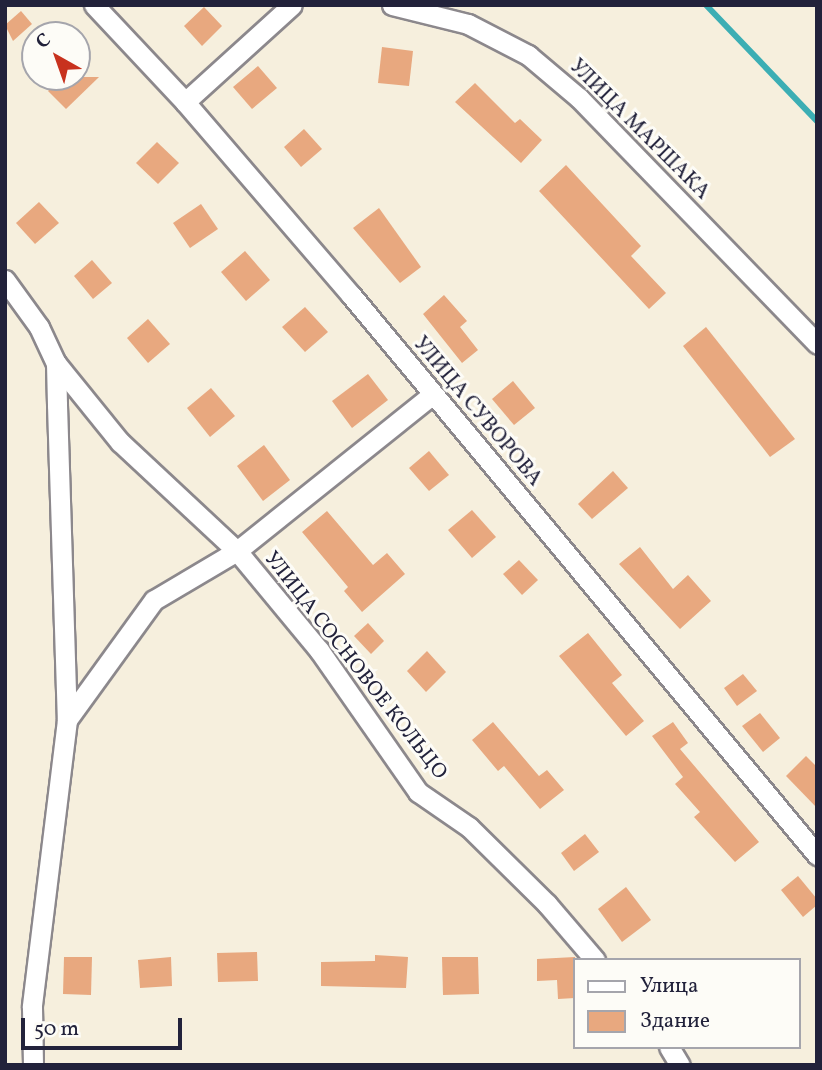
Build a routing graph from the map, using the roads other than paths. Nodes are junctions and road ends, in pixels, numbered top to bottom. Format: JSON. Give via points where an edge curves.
{"nodes":[{"id":1,"x":94,"y":5,"type":"edge"},
{"id":2,"x":292,"y":5,"type":"edge"},
{"id":3,"x":392,"y":5,"type":"edge"},
{"id":4,"x":185,"y":102,"type":"junction"},
{"id":5,"x":5,"y":279,"type":"edge"},
{"id":6,"x":817,"y":344,"type":"edge"},
{"id":7,"x":55,"y":363,"type":"junction"},
{"id":8,"x":433,"y":394,"type":"junction"},
{"id":9,"x":237,"y":551,"type":"junction"},
{"id":10,"x":67,"y":720,"type":"junction"},
{"id":11,"x":817,"y":855,"type":"edge"},
{"id":12,"x":593,"y":958,"type":"edge"},
{"id":13,"x":670,"y":1049,"type":"edge"},
{"id":14,"x":33,"y":1065,"type":"edge"},
{"id":15,"x":680,"y":1065,"type":"edge"}],
"edges":[{"from":1,"to":4,"type":"street","name":"УЛИЦА СУВОРОВА"},
{"from":2,"to":4,"type":"street"},
{"from":3,"to":6,"type":"street","name":"УЛИЦА МАРШАКА","via":[[468,24],[528,55],[579,98]]},
{"from":4,"to":8,"type":"street","name":"УЛИЦА СУВОРОВА"},
{"from":5,"to":7,"type":"street","name":"УЛИЦА СОСНОВОЕ КОЛЬЦО","via":[[38,327]]},
{"from":7,"to":9,"type":"street","name":"УЛИЦА СОСНОВОЕ КОЛЬЦО","via":[[120,442]]},
{"from":7,"to":10,"type":"street","name":"УЛИЦА СОСНОВОЕ КОЛЬЦО"},
{"from":8,"to":9,"type":"street"},
{"from":8,"to":11,"type":"street","name":"УЛИЦА СУВОРОВА"},
{"from":9,"to":10,"type":"street","via":[[154,600]]},
{"from":9,"to":12,"type":"street","name":"УЛИЦА СОСНОВОЕ КОЛЬЦО","via":[[319,650],[418,792],[469,827],[547,904]]},
{"from":10,"to":14,"type":"street","name":"УЛИЦА СОСНОВОЕ КОЛЬЦО","via":[[32,1007]]},
{"from":13,"to":15,"type":"street"}]}
